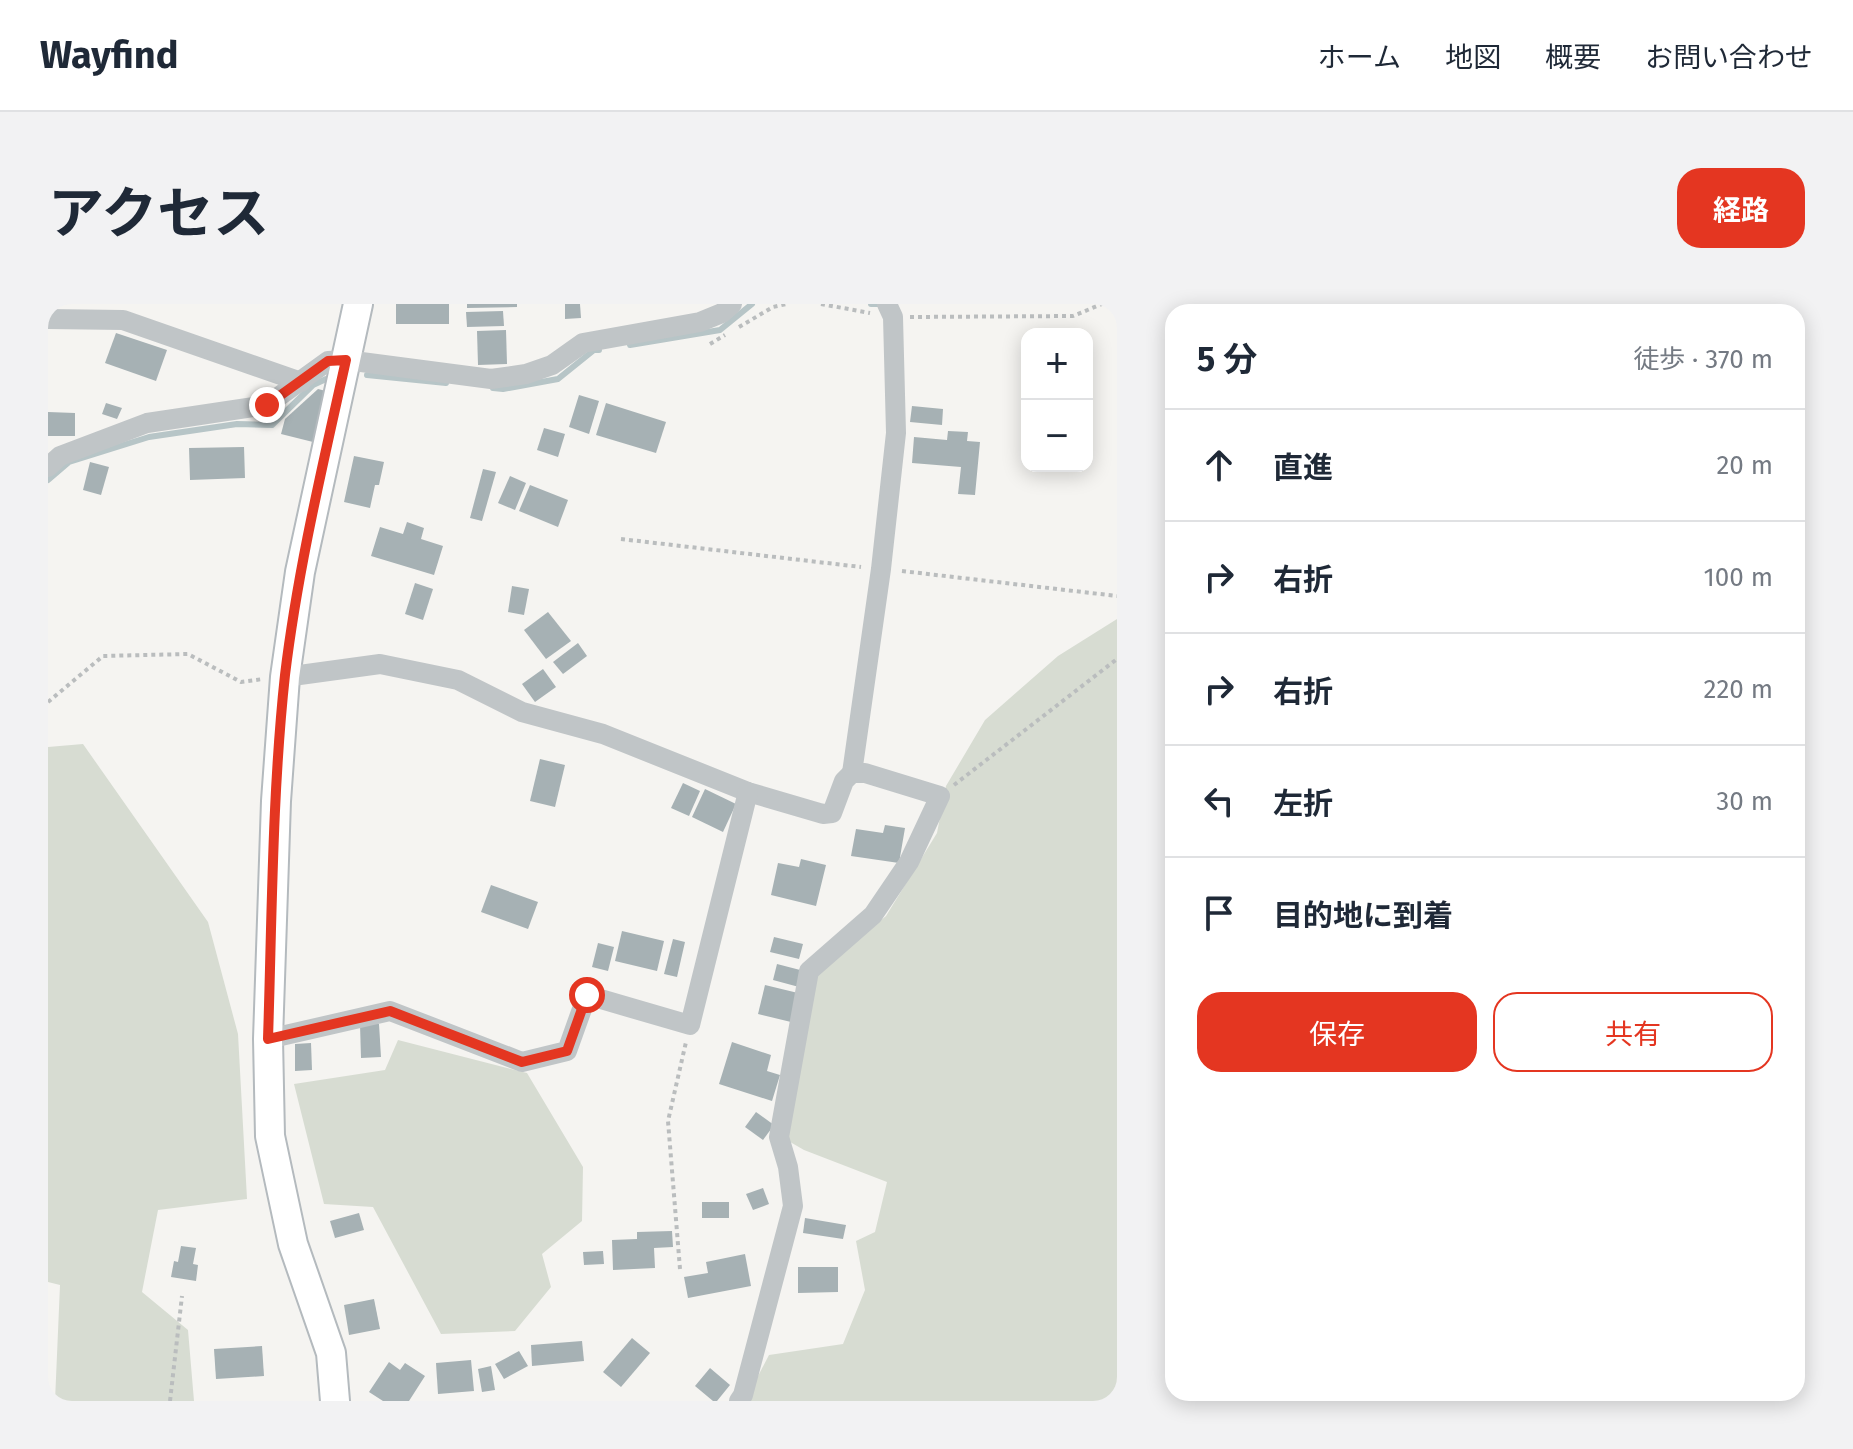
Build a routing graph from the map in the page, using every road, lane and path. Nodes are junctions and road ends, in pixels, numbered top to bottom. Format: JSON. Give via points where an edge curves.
{"nodes":[{"id":1,"x":358,"y":304,"type":"edge"},
{"id":2,"x":732,"y":304,"type":"edge"},
{"id":3,"x":786,"y":304,"type":"edge"},
{"id":4,"x":821,"y":304,"type":"edge"},
{"id":5,"x":1102,"y":304,"type":"edge"},
{"id":6,"x":890,"y":310,"type":"edge"},
{"id":7,"x":48,"y":319,"type":"edge"},
{"id":8,"x":710,"y":344,"type":"dead end"},
{"id":9,"x":346,"y":360,"type":"junction"},
{"id":10,"x":301,"y":382,"type":"junction"},
{"id":11,"x":48,"y":467,"type":"edge"},
{"id":12,"x":1117,"y":659,"type":"edge"},
{"id":13,"x":285,"y":677,"type":"junction"},
{"id":14,"x":48,"y":702,"type":"edge"},
{"id":15,"x":852,"y":773,"type":"junction"},
{"id":16,"x":748,"y":792,"type":"junction"},
{"id":17,"x":940,"y":796,"type":"junction"},
{"id":18,"x":690,"y":1025,"type":"junction"},
{"id":19,"x":268,"y":1039,"type":"junction"},
{"id":20,"x":680,"y":1269,"type":"dead end"},
{"id":21,"x":182,"y":1296,"type":"dead end"},
{"id":22,"x":170,"y":1401,"type":"edge"},
{"id":23,"x":335,"y":1401,"type":"edge"},
{"id":24,"x":739,"y":1401,"type":"edge"}],
"edges":[{"from":1,"to":9,"type":"street"},
{"from":2,"to":9,"type":"street","via":[[700,322],[583,343],[552,365],[526,374],[491,379]]},
{"from":3,"to":8,"type":"path"},
{"from":4,"to":6,"type":"path"},
{"from":5,"to":6,"type":"path","via":[[1073,316]]},
{"from":6,"to":15,"type":"street","via":[[896,433]]},
{"from":7,"to":10,"type":"street","via":[[123,320]]},
{"from":9,"to":10,"type":"street","via":[[328,361]]},
{"from":9,"to":13,"type":"street","via":[[300,572]]},
{"from":10,"to":11,"type":"street","via":[[267,405],[147,423],[60,456]]},
{"from":12,"to":17,"type":"path"},
{"from":13,"to":14,"type":"path","via":[[241,682],[188,654],[103,656]]},
{"from":13,"to":16,"type":"street","via":[[380,664],[458,680],[522,712],[603,734]]},
{"from":13,"to":19,"type":"street"},
{"from":15,"to":16,"type":"street","via":[[832,813]]},
{"from":15,"to":17,"type":"street"},
{"from":16,"to":18,"type":"street"},
{"from":17,"to":24,"type":"street","via":[[909,862],[873,915],[809,971],[779,1137],[793,1206]]},
{"from":18,"to":19,"type":"street","via":[[587,995],[567,1051],[522,1062],[390,1011]]},
{"from":18,"to":20,"type":"path","via":[[668,1121]]},
{"from":19,"to":23,"type":"street","via":[[270,1136],[293,1244],[331,1353]]},
{"from":21,"to":22,"type":"path"}]}
